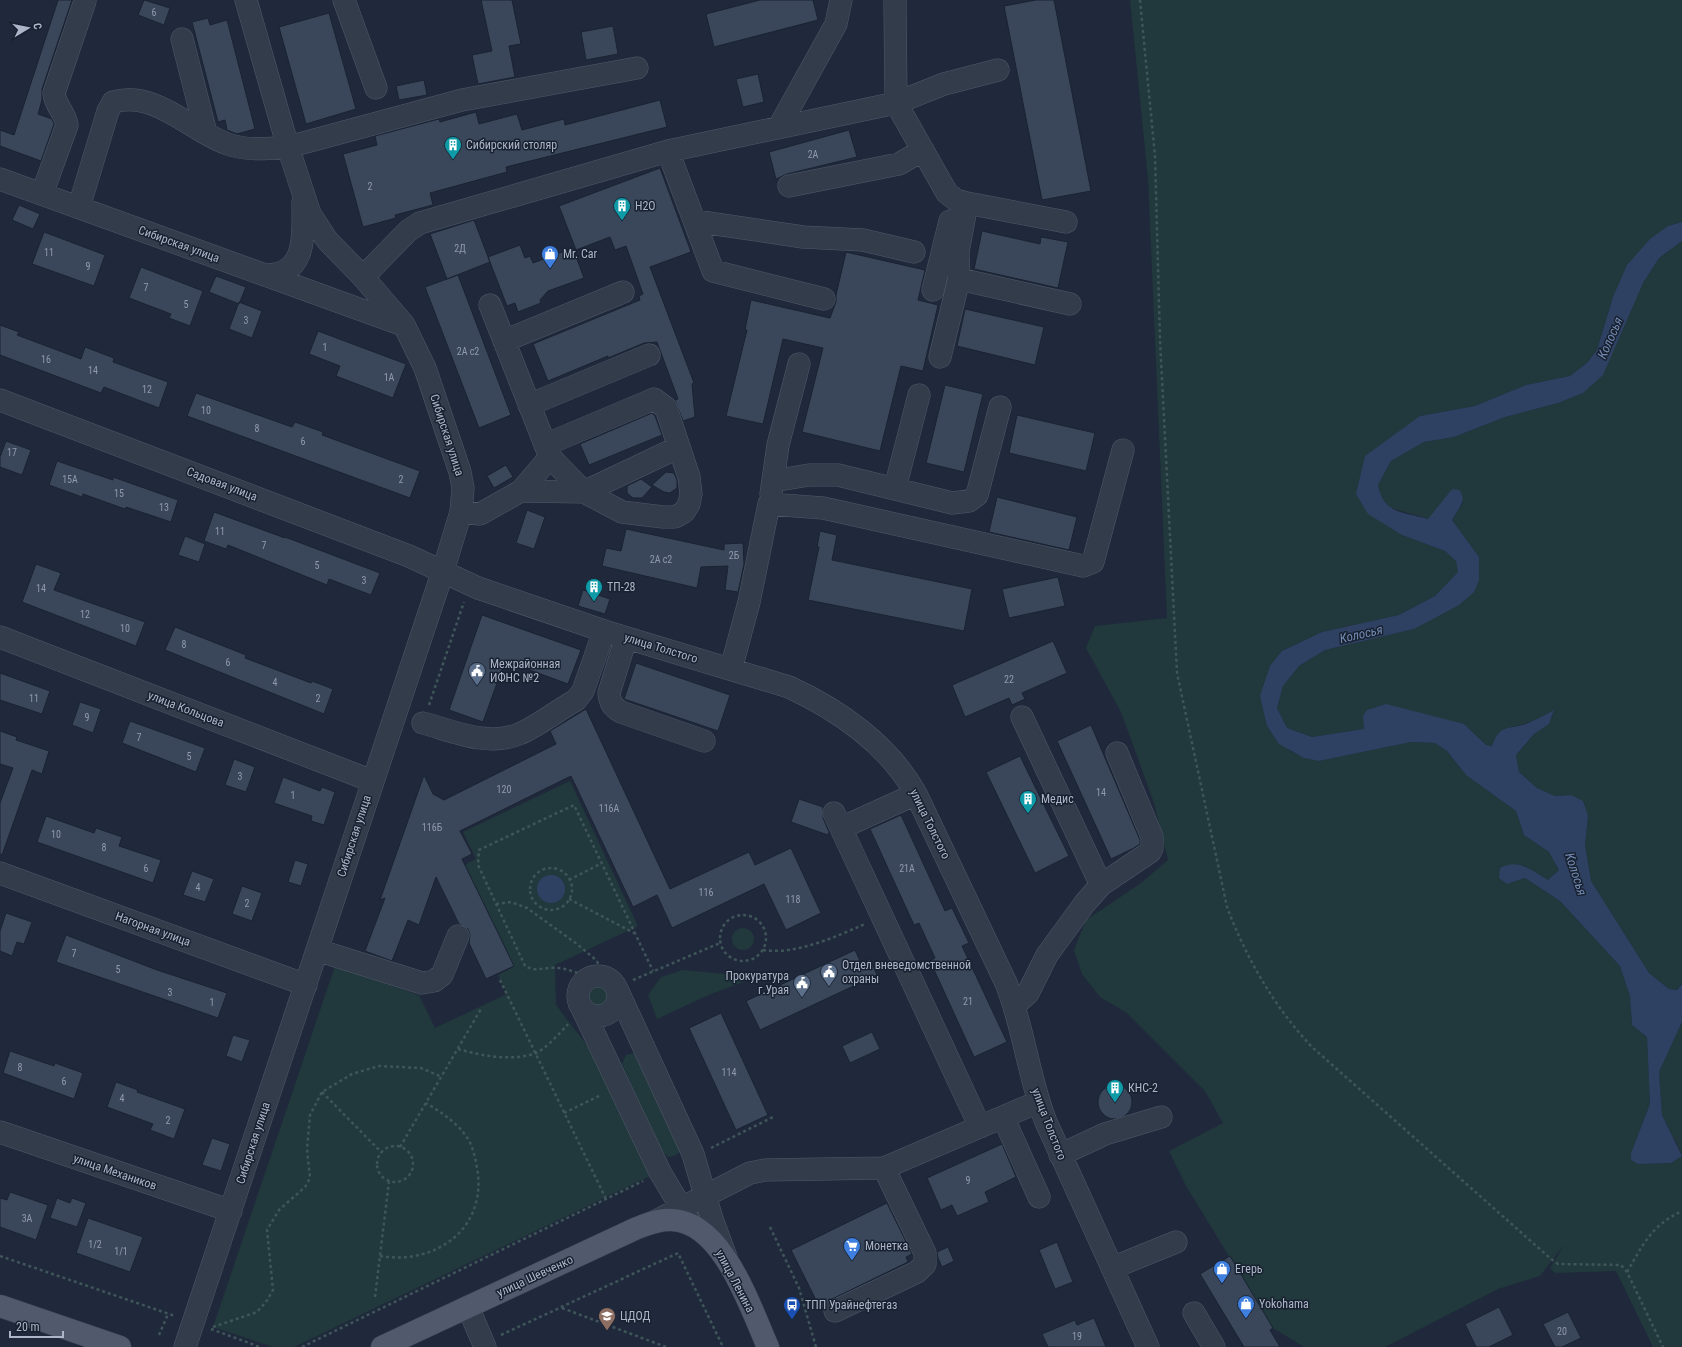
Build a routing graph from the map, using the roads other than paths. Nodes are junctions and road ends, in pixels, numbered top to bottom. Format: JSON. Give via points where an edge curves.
{"nodes":[{"id":1,"x":246,"y":0,"type":"edge"},
{"id":2,"x":344,"y":0,"type":"edge"},
{"id":3,"x":841,"y":0,"type":"edge"},
{"id":4,"x":895,"y":0,"type":"edge"},
{"id":5,"x":85,"y":1,"type":"edge"},
{"id":6,"x":182,"y":39,"type":"dead end"},
{"id":7,"x":637,"y":68,"type":"dead end"},
{"id":8,"x":998,"y":70,"type":"dead end"},
{"id":9,"x":376,"y":88,"type":"dead end"},
{"id":10,"x":896,"y":103,"type":"junction"},
{"id":11,"x":779,"y":127,"type":"junction"},
{"id":12,"x":206,"y":134,"type":"junction"},
{"id":13,"x":288,"y":147,"type":"junction"},
{"id":14,"x":923,"y":150,"type":"junction"},
{"id":15,"x":668,"y":151,"type":"junction"},
{"id":16,"x":0,"y":179,"type":"edge"},
{"id":17,"x":789,"y":186,"type":"dead end"},
{"id":18,"x":42,"y":194,"type":"junction"},
{"id":19,"x":303,"y":195,"type":"junction"},
{"id":20,"x":961,"y":202,"type":"junction"},
{"id":21,"x":79,"y":207,"type":"junction"},
{"id":22,"x":694,"y":221,"type":"junction"},
{"id":23,"x":1066,"y":222,"type":"dead end"},
{"id":24,"x":914,"y":252,"type":"dead end"},
{"id":25,"x":265,"y":275,"type":"junction"},
{"id":26,"x":363,"y":277,"type":"junction"},
{"id":27,"x":959,"y":279,"type":"junction"},
{"id":28,"x":933,"y":290,"type":"dead end"},
{"id":29,"x":623,"y":292,"type":"dead end"},
{"id":30,"x":824,"y":299,"type":"dead end"},
{"id":31,"x":490,"y":304,"type":"dead end"},
{"id":32,"x":1070,"y":304,"type":"dead end"},
{"id":33,"x":404,"y":325,"type":"junction"},
{"id":34,"x":504,"y":341,"type":"junction"},
{"id":35,"x":649,"y":355,"type":"dead end"},
{"id":36,"x":940,"y":357,"type":"dead end"},
{"id":37,"x":799,"y":364,"type":"dead end"},
{"id":38,"x":919,"y":395,"type":"dead end"},
{"id":39,"x":0,"y":400,"type":"edge"},
{"id":40,"x":529,"y":405,"type":"junction"},
{"id":41,"x":1000,"y":407,"type":"dead end"},
{"id":42,"x":680,"y":447,"type":"junction"},
{"id":43,"x":1123,"y":450,"type":"dead end"},
{"id":44,"x":547,"y":451,"type":"junction"},
{"id":45,"x":773,"y":481,"type":"junction"},
{"id":46,"x":895,"y":488,"type":"junction"},
{"id":47,"x":521,"y":491,"type":"junction"},
{"id":48,"x":584,"y":492,"type":"junction"},
{"id":49,"x":769,"y":504,"type":"junction"},
{"id":50,"x":462,"y":512,"type":"junction"},
{"id":51,"x":443,"y":571,"type":"junction"},
{"id":52,"x":604,"y":631,"type":"junction"},
{"id":53,"x":0,"y":637,"type":"edge"},
{"id":54,"x":626,"y":638,"type":"junction"},
{"id":55,"x":731,"y":669,"type":"junction"},
{"id":56,"x":1022,"y":717,"type":"dead end"},
{"id":57,"x":423,"y":723,"type":"dead end"},
{"id":58,"x":704,"y":741,"type":"dead end"},
{"id":59,"x":1117,"y":753,"type":"dead end"},
{"id":60,"x":372,"y":781,"type":"junction"},
{"id":61,"x":916,"y":794,"type":"junction"},
{"id":62,"x":0,"y":873,"type":"edge"},
{"id":63,"x":1101,"y":885,"type":"junction"},
{"id":64,"x":458,"y":936,"type":"dead end"},
{"id":65,"x":317,"y":950,"type":"junction"},
{"id":66,"x":604,"y":981,"type":"junction"},
{"id":67,"x":306,"y":985,"type":"junction"},
{"id":68,"x":580,"y":1004,"type":"junction"},
{"id":69,"x":1015,"y":1005,"type":"junction"},
{"id":70,"x":1038,"y":1102,"type":"junction"},
{"id":71,"x":1003,"y":1117,"type":"junction"},
{"id":72,"x":1161,"y":1117,"type":"dead end"},
{"id":73,"x":980,"y":1127,"type":"junction"},
{"id":74,"x":0,"y":1132,"type":"edge"},
{"id":75,"x":1060,"y":1155,"type":"junction"},
{"id":76,"x":884,"y":1168,"type":"junction"},
{"id":77,"x":705,"y":1196,"type":"junction"},
{"id":78,"x":1039,"y":1197,"type":"dead end"},
{"id":79,"x":230,"y":1211,"type":"junction"},
{"id":80,"x":686,"y":1216,"type":"junction"},
{"id":81,"x":1176,"y":1242,"type":"dead end"},
{"id":82,"x":728,"y":1262,"type":"junction"},
{"id":83,"x":1112,"y":1268,"type":"junction"},
{"id":84,"x":0,"y":1306,"type":"edge"},
{"id":85,"x":468,"y":1307,"type":"junction"},
{"id":86,"x":836,"y":1311,"type":"dead end"},
{"id":87,"x":1194,"y":1313,"type":"dead end"},
{"id":88,"x":484,"y":1345,"type":"edge"},
{"id":89,"x":120,"y":1347,"type":"edge"},
{"id":90,"x":184,"y":1347,"type":"edge"},
{"id":91,"x":382,"y":1347,"type":"edge"},
{"id":92,"x":768,"y":1347,"type":"edge"},
{"id":93,"x":1148,"y":1347,"type":"edge"},
{"id":94,"x":1214,"y":1347,"type":"edge"}],
"edges":[{"from":1,"to":13,"type":"street","name":"Сибирская улица"},
{"from":2,"to":9,"type":"street"},
{"from":3,"to":11,"type":"street","via":[[836,24]]},
{"from":4,"to":10,"type":"street"},
{"from":5,"to":18,"type":"street","via":[[54,93],[55,101],[66,116],[67,125]]},
{"from":6,"to":12,"type":"street"},
{"from":7,"to":13,"type":"street","via":[[462,100]]},
{"from":8,"to":10,"type":"street","via":[[938,86]]},
{"from":10,"to":11,"type":"street"},
{"from":10,"to":14,"type":"street"},
{"from":11,"to":15,"type":"street"},
{"from":12,"to":13,"type":"street","via":[[224,143],[244,148]]},
{"from":12,"to":21,"type":"street","via":[[147,102],[123,99],[113,102]]},
{"from":13,"to":19,"type":"street","name":"Сибирская улица"},
{"from":14,"to":17,"type":"street","via":[[899,164]]},
{"from":14,"to":20,"type":"street","via":[[947,193]]},
{"from":15,"to":22,"type":"street"},
{"from":15,"to":26,"type":"street","via":[[420,223],[408,231]]},
{"from":16,"to":18,"type":"street","name":"Сибирская улица"},
{"from":18,"to":21,"type":"street","name":"Сибирская улица"},
{"from":19,"to":25,"type":"street","via":[[303,230],[297,259],[287,271]]},
{"from":19,"to":26,"type":"street","name":"Сибирская улица","via":[[318,228]]},
{"from":20,"to":23,"type":"street"},
{"from":20,"to":27,"type":"street"},
{"from":20,"to":28,"type":"street"},
{"from":21,"to":25,"type":"street","name":"Сибирская улица"},
{"from":22,"to":24,"type":"street","via":[[802,237],[863,240]]},
{"from":22,"to":30,"type":"street","via":[[713,271]]},
{"from":25,"to":33,"type":"street","name":"Сибирская улица"},
{"from":26,"to":33,"type":"street","name":"Сибирская улица"},
{"from":27,"to":32,"type":"street"},
{"from":27,"to":36,"type":"street"},
{"from":29,"to":34,"type":"street"},
{"from":31,"to":34,"type":"street"},
{"from":33,"to":50,"type":"street","name":"Сибирская улица","via":[[425,368],[460,472],[463,488]]},
{"from":34,"to":40,"type":"street"},
{"from":35,"to":40,"type":"street"},
{"from":37,"to":45,"type":"street","via":[[778,445]]},
{"from":38,"to":46,"type":"street"},
{"from":39,"to":51,"type":"street","name":"Садовая улица"},
{"from":40,"to":44,"type":"street"},
{"from":41,"to":46,"type":"street","via":[[977,495],[969,501],[952,503]]},
{"from":42,"to":44,"type":"street","via":[[666,408],[654,399]]},
{"from":42,"to":48,"type":"street"},
{"from":42,"to":48,"type":"street","via":[[692,494],[684,512],[675,517],[622,512]]},
{"from":43,"to":49,"type":"street","via":[[1093,562],[1083,566],[823,508]]},
{"from":44,"to":47,"type":"street"},
{"from":44,"to":48,"type":"street"},
{"from":45,"to":46,"type":"street","via":[[809,475],[838,475]]},
{"from":45,"to":49,"type":"street"},
{"from":47,"to":48,"type":"street"},
{"from":47,"to":50,"type":"street","via":[[480,514]]},
{"from":49,"to":55,"type":"street","via":[[749,602]]},
{"from":50,"to":51,"type":"street","name":"Сибирская улица"},
{"from":51,"to":52,"type":"street","name":"улица Толстого","via":[[478,588]]},
{"from":51,"to":60,"type":"street","name":"Сибирская улица"},
{"from":52,"to":54,"type":"street","name":"улица Толстого"},
{"from":52,"to":57,"type":"street","via":[[583,691],[576,700],[519,734],[487,739]]},
{"from":53,"to":60,"type":"street","name":"улица Кольцова"},
{"from":54,"to":55,"type":"street","name":"улица Толстого"},
{"from":54,"to":58,"type":"street","via":[[609,693],[614,708]]},
{"from":55,"to":61,"type":"street","name":"улица Толстого","via":[[789,687],[835,713],[892,758]]},
{"from":56,"to":63,"type":"street"},
{"from":59,"to":63,"type":"street","via":[[1152,836],[1152,848],[1150,852]]},
{"from":60,"to":65,"type":"street","name":"Сибирская улица"},
{"from":61,"to":69,"type":"street","name":"улица Толстого"},
{"from":61,"to":73,"type":"street","via":[[838,820]]},
{"from":62,"to":67,"type":"street","name":"Нагорная улица"},
{"from":63,"to":69,"type":"street","via":[[1048,955],[1028,992]]},
{"from":64,"to":65,"type":"street","via":[[442,975],[434,981],[422,983]]},
{"from":65,"to":67,"type":"street","name":"Сибирская улица"},
{"from":66,"to":68,"type":"street","via":[[583,982],[579,989]]},
{"from":66,"to":68,"type":"street","via":[[618,995],[613,1009],[607,1014],[591,1015],[584,1011]]},
{"from":66,"to":77,"type":"street","via":[[694,1156]]},
{"from":67,"to":79,"type":"street","name":"Сибирская улица"},
{"from":68,"to":80,"type":"street","via":[[660,1172]]},
{"from":69,"to":70,"type":"street","name":"улица Толстого"},
{"from":70,"to":71,"type":"street"},
{"from":70,"to":75,"type":"street","name":"улица Толстого"},
{"from":71,"to":73,"type":"street"},
{"from":71,"to":78,"type":"street"},
{"from":72,"to":75,"type":"street","via":[[1105,1134]]},
{"from":73,"to":76,"type":"street"},
{"from":74,"to":79,"type":"street","name":"улица Механиков"},
{"from":75,"to":83,"type":"street","name":"улица Толстого"},
{"from":76,"to":77,"type":"street","via":[[765,1170],[750,1173]]},
{"from":76,"to":86,"type":"street","via":[[925,1253],[925,1264],[917,1272]]},
{"from":77,"to":80,"type":"street"},
{"from":77,"to":82,"type":"street"},
{"from":79,"to":90,"type":"street","name":"Сибирская улица"},
{"from":80,"to":82,"type":"main road","name":"улица Ленина","via":[[719,1248]]},
{"from":80,"to":85,"type":"main road","name":"улица Шевченко","via":[[656,1221],[637,1228]]},
{"from":81,"to":83,"type":"street"},
{"from":82,"to":92,"type":"main road","name":"улица Ленина"},
{"from":83,"to":93,"type":"street","name":"улица Толстого"},
{"from":84,"to":89,"type":"main road"},
{"from":85,"to":88,"type":"street"},
{"from":85,"to":91,"type":"main road","name":"улица Шевченко"},
{"from":87,"to":94,"type":"street"}]}
